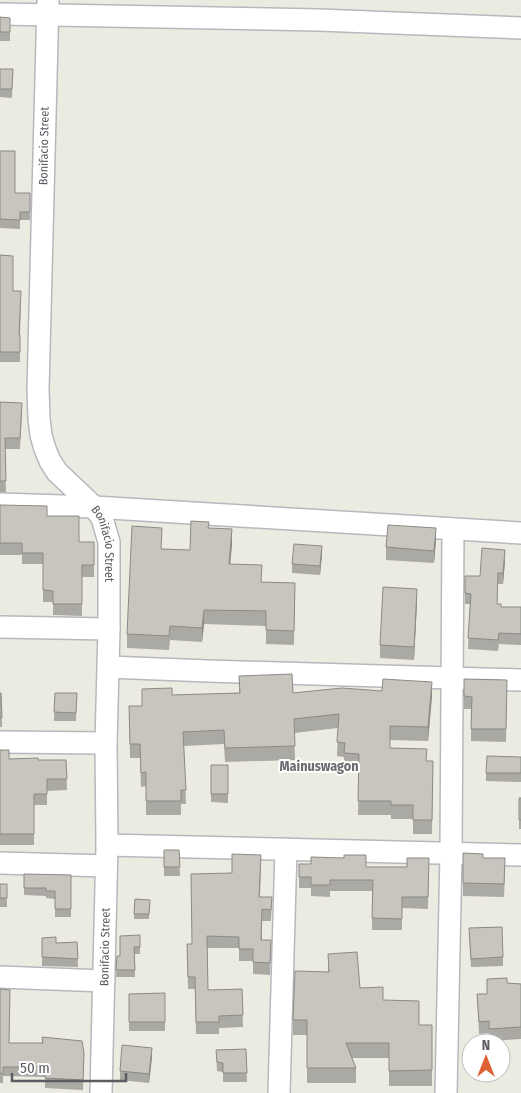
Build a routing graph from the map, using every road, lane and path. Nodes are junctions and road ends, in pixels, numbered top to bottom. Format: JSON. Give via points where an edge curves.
{"nodes":[{"id":1,"x":48,"y":8,"type":"edge"},
{"id":2,"x":0,"y":14,"type":"edge"},
{"id":3,"x":521,"y":28,"type":"edge"},
{"id":4,"x":0,"y":504,"type":"edge"},
{"id":5,"x":94,"y":508,"type":"junction"},
{"id":6,"x":453,"y":529,"type":"junction"},
{"id":7,"x":521,"y":533,"type":"edge"},
{"id":8,"x":0,"y":627,"type":"edge"},
{"id":9,"x":109,"y":630,"type":"junction"},
{"id":10,"x":108,"y":667,"type":"junction"},
{"id":11,"x":453,"y":679,"type":"junction"},
{"id":12,"x":521,"y":680,"type":"edge"},
{"id":13,"x":0,"y":742,"type":"edge"},
{"id":14,"x":106,"y":743,"type":"junction"},
{"id":15,"x":286,"y":849,"type":"junction"},
{"id":16,"x":451,"y":853,"type":"junction"},
{"id":17,"x":521,"y":854,"type":"edge"},
{"id":18,"x":107,"y":855,"type":"junction"},
{"id":19,"x":0,"y":863,"type":"edge"},
{"id":20,"x":0,"y":977,"type":"edge"},
{"id":21,"x":104,"y":981,"type":"junction"},
{"id":22,"x":101,"y":1093,"type":"edge"},
{"id":23,"x":279,"y":1093,"type":"edge"},
{"id":24,"x":446,"y":1093,"type":"edge"}],
"edges":[{"from":1,"to":2,"type":"street"},
{"from":1,"to":3,"type":"street"},
{"from":1,"to":5,"type":"street","name":"Bonifacio Street","via":[[39,419],[50,461]]},
{"from":4,"to":5,"type":"street"},
{"from":5,"to":6,"type":"street"},
{"from":5,"to":9,"type":"street","name":"Bonifacio Street","via":[[102,518],[109,542]]},
{"from":6,"to":7,"type":"street"},
{"from":6,"to":11,"type":"street"},
{"from":8,"to":9,"type":"street"},
{"from":9,"to":10,"type":"street","name":"Bonifacio Street"},
{"from":10,"to":11,"type":"street"},
{"from":10,"to":14,"type":"street","name":"Bonifacio Street"},
{"from":11,"to":12,"type":"street"},
{"from":11,"to":16,"type":"street"},
{"from":13,"to":14,"type":"street"},
{"from":14,"to":18,"type":"street","name":"Bonifacio Street"},
{"from":15,"to":16,"type":"street"},
{"from":15,"to":18,"type":"street"},
{"from":15,"to":23,"type":"street"},
{"from":16,"to":17,"type":"street"},
{"from":16,"to":24,"type":"street"},
{"from":18,"to":19,"type":"street"},
{"from":18,"to":21,"type":"street","name":"Bonifacio Street"},
{"from":20,"to":21,"type":"street"},
{"from":21,"to":22,"type":"street","name":"Bonifacio Street"}]}
